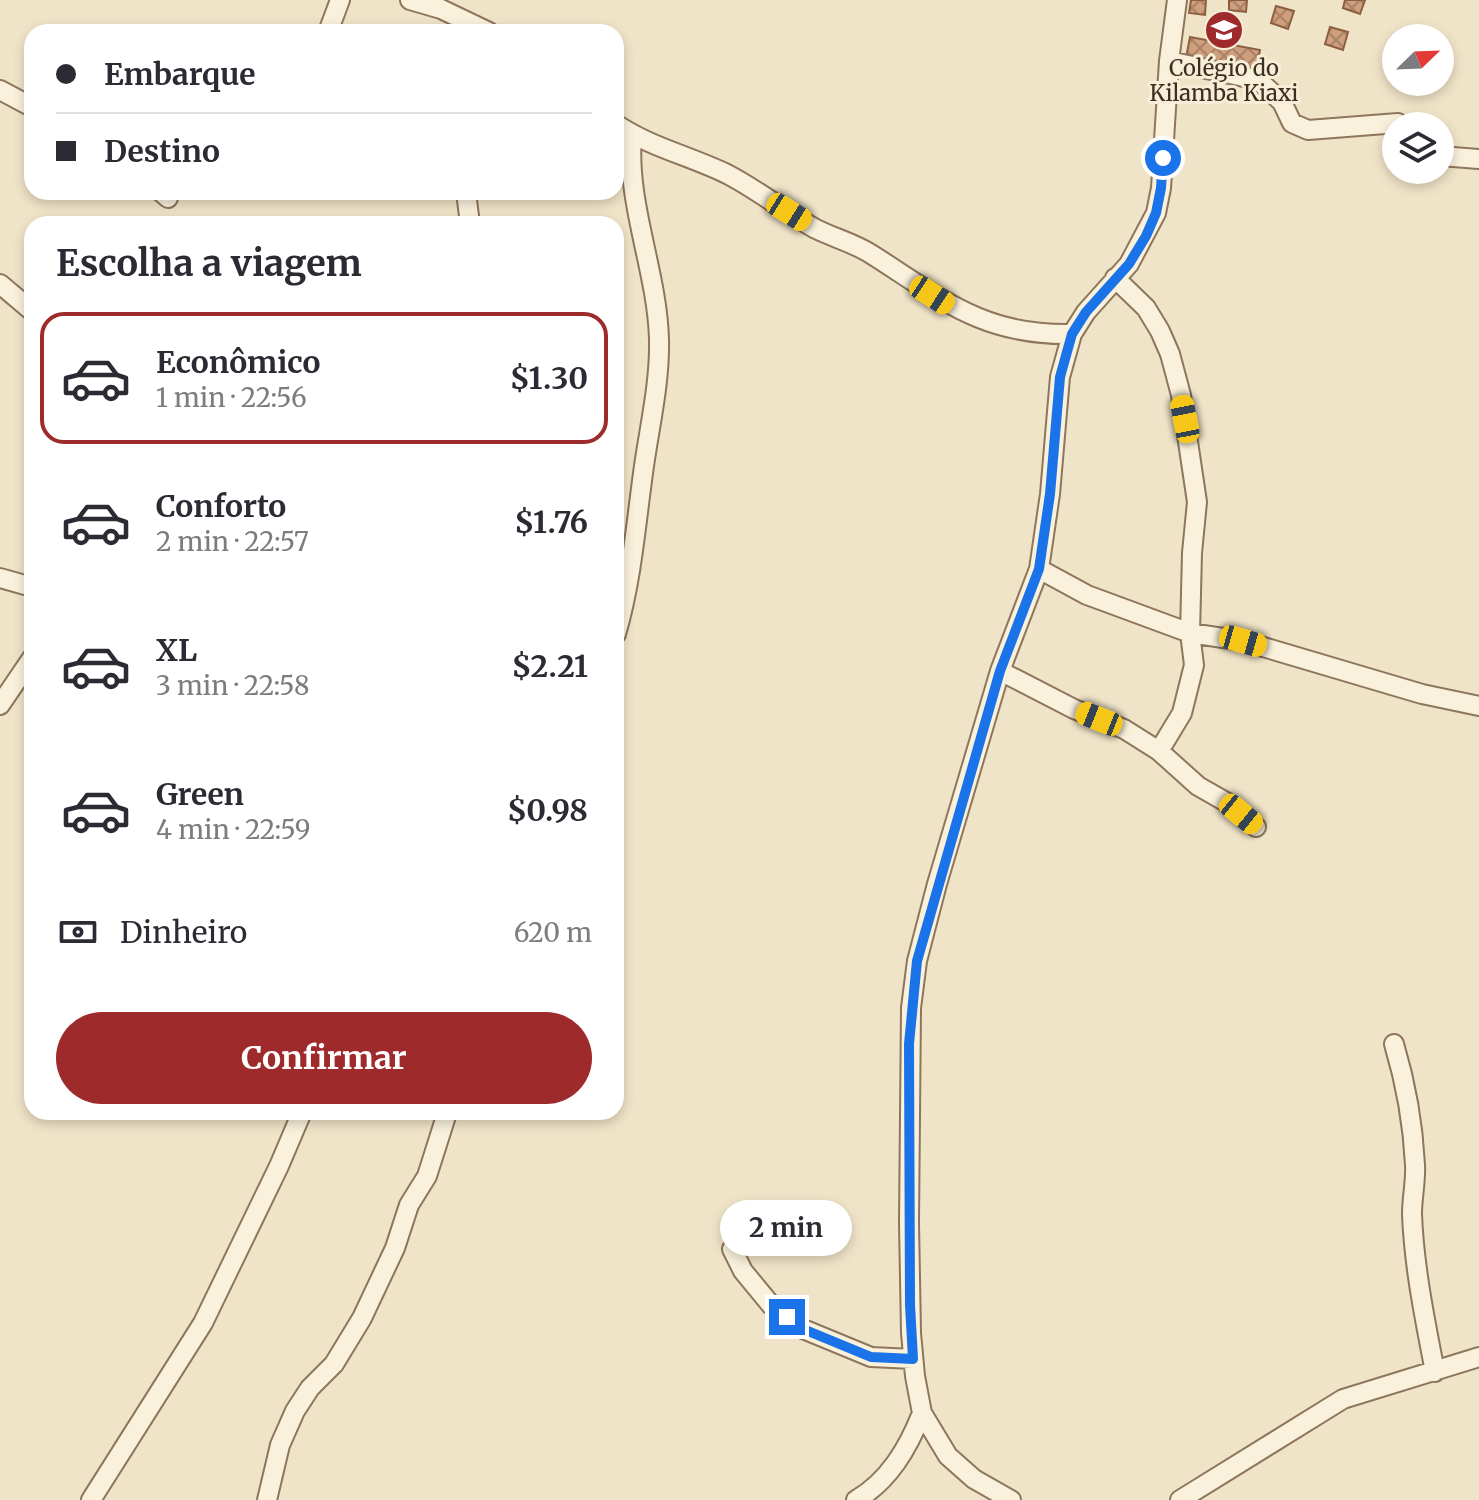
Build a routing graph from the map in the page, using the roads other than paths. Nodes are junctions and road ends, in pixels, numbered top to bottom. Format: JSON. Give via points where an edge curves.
{"nodes":[{"id":1,"x":340,"y":0,"type":"edge"},
{"id":2,"x":410,"y":0,"type":"edge"},
{"id":3,"x":1177,"y":0,"type":"edge"},
{"id":4,"x":331,"y":24,"type":"edge"},
{"id":5,"x":472,"y":24,"type":"edge"},
{"id":6,"x":1169,"y":61,"type":"junction"},
{"id":7,"x":0,"y":90,"type":"edge"},
{"id":8,"x":24,"y":103,"type":"edge"},
{"id":9,"x":1382,"y":124,"type":"edge"},
{"id":10,"x":624,"y":130,"type":"edge"},
{"id":11,"x":632,"y":135,"type":"junction"},
{"id":12,"x":1454,"y":157,"type":"edge"},
{"id":13,"x":1479,"y":159,"type":"edge"},
{"id":14,"x":1115,"y":278,"type":"junction"},
{"id":15,"x":0,"y":284,"type":"edge"},
{"id":16,"x":24,"y":304,"type":"edge"},
{"id":17,"x":1072,"y":334,"type":"junction"},
{"id":18,"x":1039,"y":569,"type":"junction"},
{"id":19,"x":0,"y":578,"type":"edge"},
{"id":20,"x":24,"y":585,"type":"edge"},
{"id":21,"x":624,"y":596,"type":"edge"},
{"id":22,"x":1190,"y":633,"type":"junction"},
{"id":23,"x":24,"y":670,"type":"edge"},
{"id":24,"x":1000,"y":671,"type":"junction"},
{"id":25,"x":0,"y":705,"type":"edge"},
{"id":26,"x":1479,"y":706,"type":"edge"},
{"id":27,"x":1159,"y":751,"type":"junction"},
{"id":28,"x":1256,"y":827,"type":"dead end"},
{"id":29,"x":1394,"y":1044,"type":"dead end"},
{"id":30,"x":299,"y":1120,"type":"edge"},
{"id":31,"x":445,"y":1120,"type":"edge"},
{"id":32,"x":732,"y":1249,"type":"dead end"},
{"id":33,"x":1479,"y":1357,"type":"edge"},
{"id":34,"x":913,"y":1359,"type":"junction"},
{"id":35,"x":1435,"y":1372,"type":"junction"},
{"id":36,"x":922,"y":1413,"type":"junction"},
{"id":37,"x":91,"y":1500,"type":"edge"},
{"id":38,"x":267,"y":1500,"type":"edge"},
{"id":39,"x":856,"y":1500,"type":"edge"},
{"id":40,"x":1011,"y":1500,"type":"edge"},
{"id":41,"x":1180,"y":1500,"type":"edge"}],
"edges":[{"from":1,"to":4,"type":"street"},
{"from":2,"to":5,"type":"street"},
{"from":3,"to":6,"type":"street"},
{"from":6,"to":9,"type":"street","via":[[1258,80],[1282,102],[1292,123],[1308,130]]},
{"from":6,"to":14,"type":"street","via":[[1156,213],[1129,264]]},
{"from":7,"to":8,"type":"street"},
{"from":10,"to":11,"type":"street"},
{"from":11,"to":17,"type":"street","via":[[728,175],[816,229],[868,252],[952,308],[1015,330]]},
{"from":11,"to":21,"type":"street","via":[[633,182],[659,340],[657,387]]},
{"from":12,"to":13,"type":"street"},
{"from":14,"to":17,"type":"street"},
{"from":14,"to":22,"type":"street","via":[[1146,308],[1160,331],[1181,395],[1197,502]]},
{"from":15,"to":16,"type":"street"},
{"from":17,"to":18,"type":"street","via":[[1060,377]]},
{"from":18,"to":22,"type":"street","via":[[1087,595]]},
{"from":18,"to":24,"type":"street"},
{"from":19,"to":20,"type":"street"},
{"from":22,"to":26,"type":"street","via":[[1243,641]]},
{"from":22,"to":27,"type":"street","via":[[1194,665],[1188,691],[1182,713]]},
{"from":23,"to":25,"type":"street"},
{"from":24,"to":27,"type":"street"},
{"from":24,"to":34,"type":"street","via":[[929,915],[911,1008]]},
{"from":27,"to":28,"type":"street"},
{"from":29,"to":35,"type":"street","via":[[1412,1121],[1416,1260]]},
{"from":30,"to":37,"type":"street","via":[[203,1323]]},
{"from":31,"to":38,"type":"street","via":[[427,1176],[409,1205],[362,1318],[334,1364],[295,1411],[280,1445]]},
{"from":32,"to":34,"type":"street","via":[[771,1305],[803,1329],[871,1357]]},
{"from":33,"to":35,"type":"street"},
{"from":34,"to":36,"type":"street"},
{"from":35,"to":41,"type":"street","via":[[1343,1399]]},
{"from":36,"to":39,"type":"street","via":[[897,1464]]},
{"from":36,"to":40,"type":"street","via":[[948,1456]]}]}
